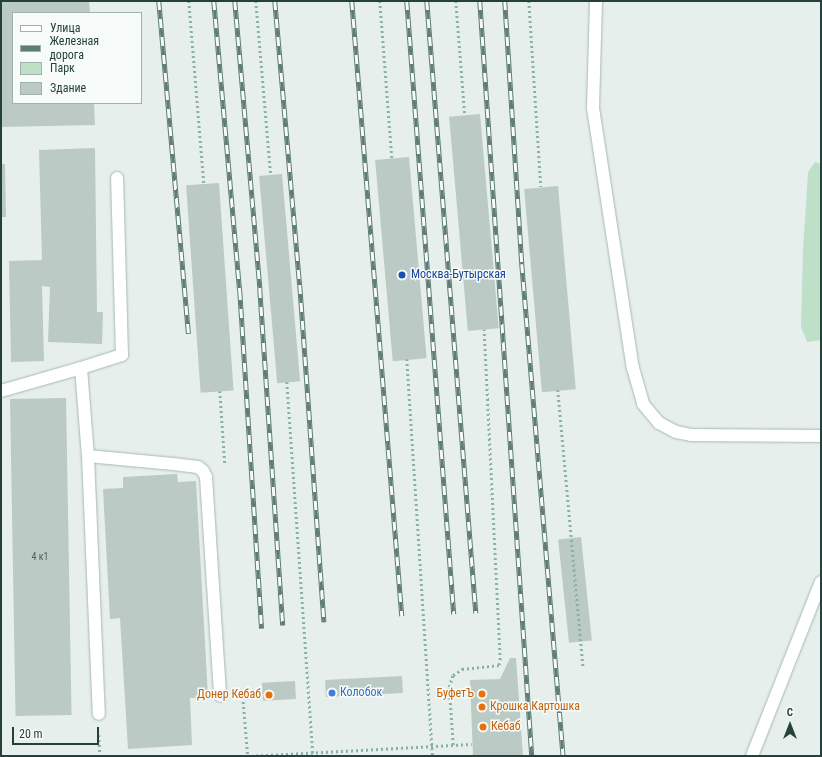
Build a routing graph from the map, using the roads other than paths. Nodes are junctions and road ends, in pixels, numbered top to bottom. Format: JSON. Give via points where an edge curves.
{"nodes":[{"id":1,"x":596,"y":1,"type":"edge"},
{"id":2,"x":117,"y":178,"type":"dead end"},
{"id":3,"x":81,"y":368,"type":"junction"},
{"id":4,"x":1,"y":391,"type":"edge"},
{"id":5,"x":821,"y":436,"type":"edge"},
{"id":6,"x":88,"y":456,"type":"junction"},
{"id":7,"x":821,"y":582,"type":"edge"},
{"id":8,"x":220,"y":696,"type":"dead end"},
{"id":9,"x":99,"y":714,"type":"dead end"},
{"id":10,"x":752,"y":756,"type":"edge"}],
"edges":[{"from":1,"to":5,"type":"lane","via":[[593,108],[633,368],[643,404],[659,423],[676,432],[691,435]]},
{"from":2,"to":3,"type":"lane","via":[[122,355]]},
{"from":3,"to":4,"type":"lane"},
{"from":3,"to":6,"type":"lane"},
{"from":6,"to":8,"type":"lane","via":[[198,467],[203,471],[206,477]]},
{"from":6,"to":9,"type":"lane"},
{"from":7,"to":10,"type":"lane"}]}
